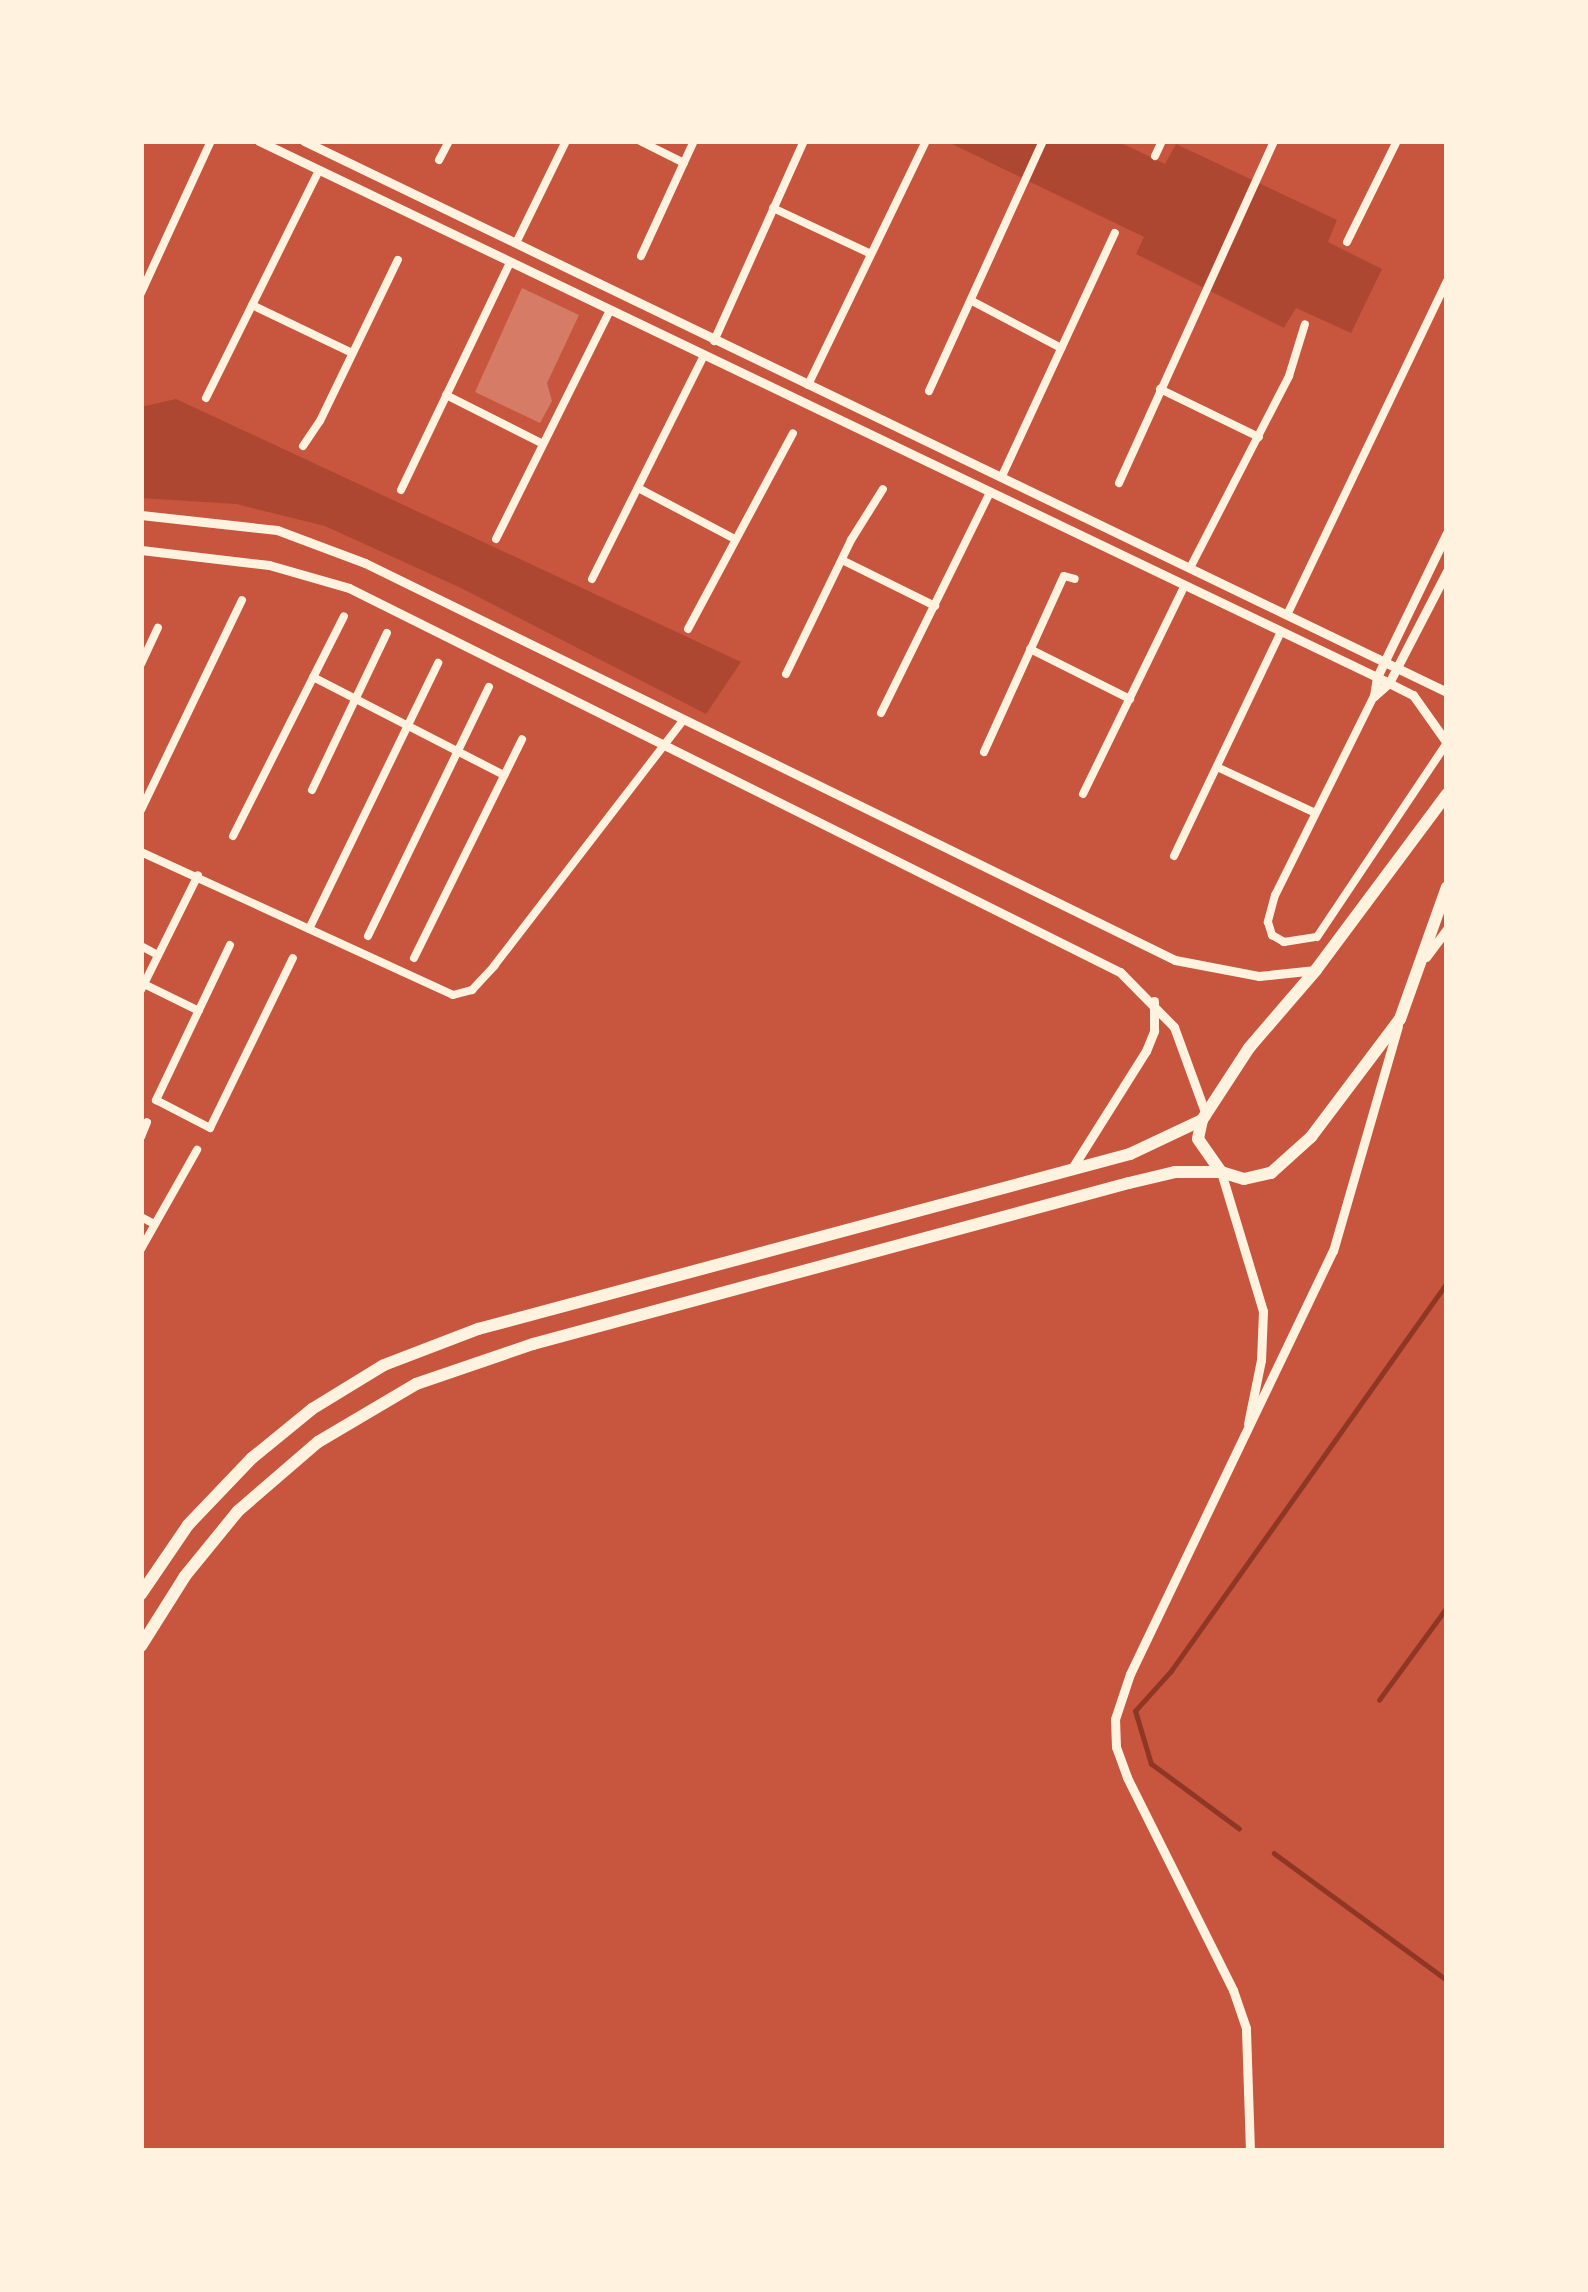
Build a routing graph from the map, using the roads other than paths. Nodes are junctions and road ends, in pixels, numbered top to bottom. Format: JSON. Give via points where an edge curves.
{"nodes":[{"id":1,"x":211,"y":141,"type":"edge"},
{"id":2,"x":259,"y":141,"type":"edge"},
{"id":3,"x":304,"y":141,"type":"edge"},
{"id":4,"x":448,"y":141,"type":"edge"},
{"id":5,"x":566,"y":141,"type":"edge"},
{"id":6,"x":640,"y":141,"type":"edge"},
{"id":7,"x":694,"y":141,"type":"edge"},
{"id":8,"x":804,"y":141,"type":"edge"},
{"id":9,"x":926,"y":141,"type":"edge"},
{"id":10,"x":1043,"y":141,"type":"edge"},
{"id":11,"x":1162,"y":141,"type":"edge"},
{"id":12,"x":1274,"y":141,"type":"edge"},
{"id":13,"x":1397,"y":141,"type":"edge"},
{"id":14,"x":328,"y":146,"type":"edge"},
{"id":15,"x":1155,"y":156,"type":"dead end"},
{"id":16,"x":439,"y":160,"type":"dead end"},
{"id":17,"x":683,"y":163,"type":"junction"},
{"id":18,"x":319,"y":170,"type":"junction"},
{"id":19,"x":773,"y":208,"type":"junction"},
{"id":20,"x":1115,"y":233,"type":"dead end"},
{"id":21,"x":1347,"y":242,"type":"dead end"},
{"id":22,"x":516,"y":243,"type":"junction"},
{"id":23,"x":871,"y":254,"type":"junction"},
{"id":24,"x":641,"y":256,"type":"dead end"},
{"id":25,"x":398,"y":260,"type":"dead end"},
{"id":26,"x":510,"y":262,"type":"junction"},
{"id":27,"x":570,"y":270,"type":"junction"},
{"id":28,"x":1447,"y":281,"type":"edge"},
{"id":29,"x":562,"y":287,"type":"junction"},
{"id":30,"x":141,"y":293,"type":"edge"},
{"id":31,"x":971,"y":301,"type":"junction"},
{"id":32,"x":252,"y":305,"type":"junction"},
{"id":33,"x":610,"y":310,"type":"junction"},
{"id":34,"x":1305,"y":324,"type":"dead end"},
{"id":35,"x":715,"y":340,"type":"junction"},
{"id":36,"x":1061,"y":348,"type":"junction"},
{"id":37,"x":350,"y":352,"type":"junction"},
{"id":38,"x":704,"y":355,"type":"junction"},
{"id":39,"x":759,"y":362,"type":"junction"},
{"id":40,"x":751,"y":377,"type":"junction"},
{"id":41,"x":808,"y":386,"type":"junction"},
{"id":42,"x":1160,"y":389,"type":"junction"},
{"id":43,"x":929,"y":391,"type":"dead end"},
{"id":44,"x":446,"y":395,"type":"junction"},
{"id":45,"x":206,"y":398,"type":"dead end"},
{"id":46,"x":793,"y":433,"type":"dead end"},
{"id":47,"x":1259,"y":437,"type":"junction"},
{"id":48,"x":542,"y":443,"type":"junction"},
{"id":49,"x":303,"y":446,"type":"dead end"},
{"id":50,"x":950,"y":453,"type":"junction"},
{"id":51,"x":942,"y":469,"type":"junction"},
{"id":52,"x":1002,"y":476,"type":"junction"},
{"id":53,"x":1119,"y":483,"type":"dead end"},
{"id":54,"x":640,"y":489,"type":"junction"},
{"id":55,"x":883,"y":489,"type":"dead end"},
{"id":56,"x":401,"y":490,"type":"dead end"},
{"id":57,"x":990,"y":492,"type":"junction"},
{"id":58,"x":141,"y":515,"type":"edge"},
{"id":59,"x":1447,"y":533,"type":"edge"},
{"id":60,"x":734,"y":538,"type":"junction"},
{"id":61,"x":496,"y":539,"type":"dead end"},
{"id":62,"x":1146,"y":547,"type":"junction"},
{"id":63,"x":141,"y":550,"type":"edge"},
{"id":64,"x":842,"y":560,"type":"junction"},
{"id":65,"x":1137,"y":564,"type":"junction"},
{"id":66,"x":1190,"y":568,"type":"junction"},
{"id":67,"x":1447,"y":571,"type":"edge"},
{"id":68,"x":592,"y":579,"type":"dead end"},
{"id":69,"x":1075,"y":579,"type":"dead end"},
{"id":70,"x":1184,"y":587,"type":"junction"},
{"id":71,"x":242,"y":600,"type":"dead end"},
{"id":72,"x":935,"y":606,"type":"junction"},
{"id":73,"x":1287,"y":615,"type":"junction"},
{"id":74,"x":344,"y":616,"type":"dead end"},
{"id":75,"x":158,"y":628,"type":"dead end"},
{"id":76,"x":688,"y":629,"type":"dead end"},
{"id":77,"x":387,"y":633,"type":"dead end"},
{"id":78,"x":1280,"y":634,"type":"junction"},
{"id":79,"x":1030,"y":649,"type":"junction"},
{"id":80,"x":1384,"y":662,"type":"junction"},
{"id":81,"x":438,"y":663,"type":"dead end"},
{"id":82,"x":141,"y":664,"type":"edge"},
{"id":83,"x":1397,"y":669,"type":"junction"},
{"id":84,"x":786,"y":674,"type":"dead end"},
{"id":85,"x":313,"y":677,"type":"junction"},
{"id":86,"x":1377,"y":677,"type":"junction"},
{"id":87,"x":1390,"y":682,"type":"junction"},
{"id":88,"x":489,"y":687,"type":"dead end"},
{"id":89,"x":1447,"y":692,"type":"edge"},
{"id":90,"x":1374,"y":695,"type":"junction"},
{"id":91,"x":356,"y":699,"type":"junction"},
{"id":92,"x":1130,"y":699,"type":"junction"},
{"id":93,"x":881,"y":713,"type":"dead end"},
{"id":94,"x":683,"y":722,"type":"junction"},
{"id":95,"x":407,"y":725,"type":"junction"},
{"id":96,"x":522,"y":739,"type":"dead end"},
{"id":97,"x":1447,"y":743,"type":"edge"},
{"id":98,"x":664,"y":748,"type":"junction"},
{"id":99,"x":458,"y":751,"type":"junction"},
{"id":100,"x":984,"y":752,"type":"dead end"},
{"id":101,"x":1216,"y":767,"type":"junction"},
{"id":102,"x":141,"y":772,"type":"edge"},
{"id":103,"x":504,"y":775,"type":"junction"},
{"id":104,"x":156,"y":779,"type":"junction"},
{"id":105,"x":312,"y":790,"type":"dead end"},
{"id":106,"x":1446,"y":793,"type":"edge"},
{"id":107,"x":1083,"y":794,"type":"dead end"},
{"id":108,"x":141,"y":810,"type":"edge"},
{"id":109,"x":1313,"y":812,"type":"junction"},
{"id":110,"x":233,"y":836,"type":"dead end"},
{"id":111,"x":141,"y":852,"type":"edge"},
{"id":112,"x":1174,"y":856,"type":"dead end"},
{"id":113,"x":198,"y":875,"type":"junction"},
{"id":114,"x":1447,"y":886,"type":"edge"},
{"id":115,"x":308,"y":929,"type":"junction"},
{"id":116,"x":1447,"y":929,"type":"edge"},
{"id":117,"x":368,"y":937,"type":"dead end"},
{"id":118,"x":230,"y":945,"type":"dead end"},
{"id":119,"x":141,"y":946,"type":"edge"},
{"id":120,"x":158,"y":955,"type":"junction"},
{"id":121,"x":293,"y":958,"type":"dead end"},
{"id":122,"x":414,"y":958,"type":"dead end"},
{"id":123,"x":1419,"y":967,"type":"junction"},
{"id":124,"x":1316,"y":970,"type":"junction"},
{"id":125,"x":142,"y":987,"type":"edge"},
{"id":126,"x":1154,"y":1001,"type":"junction"},
{"id":127,"x":200,"y":1011,"type":"junction"},
{"id":128,"x":1400,"y":1019,"type":"junction"},
{"id":129,"x":1204,"y":1118,"type":"junction"},
{"id":130,"x":148,"y":1122,"type":"dead end"},
{"id":131,"x":141,"y":1137,"type":"edge"},
{"id":132,"x":196,"y":1150,"type":"dead end"},
{"id":133,"x":1071,"y":1170,"type":"junction"},
{"id":134,"x":1221,"y":1172,"type":"junction"},
{"id":135,"x":141,"y":1217,"type":"edge"},
{"id":136,"x":154,"y":1224,"type":"junction"},
{"id":137,"x":141,"y":1250,"type":"edge"},
{"id":138,"x":1246,"y":1436,"type":"junction"},
{"id":139,"x":141,"y":1594,"type":"edge"},
{"id":140,"x":141,"y":1646,"type":"edge"},
{"id":141,"x":1250,"y":2151,"type":"edge"}],
"edges":[{"from":1,"to":30,"type":"street"},
{"from":2,"to":18,"type":"street"},
{"from":3,"to":14,"type":"street"},
{"from":4,"to":16,"type":"street"},
{"from":5,"to":22,"type":"street"},
{"from":6,"to":17,"type":"street"},
{"from":7,"to":17,"type":"street"},
{"from":8,"to":19,"type":"street"},
{"from":9,"to":23,"type":"street"},
{"from":10,"to":31,"type":"street"},
{"from":11,"to":15,"type":"street"},
{"from":12,"to":42,"type":"street"},
{"from":13,"to":21,"type":"street"},
{"from":14,"to":22,"type":"street"},
{"from":17,"to":24,"type":"street"},
{"from":18,"to":26,"type":"street"},
{"from":18,"to":32,"type":"street"},
{"from":19,"to":23,"type":"street"},
{"from":19,"to":35,"type":"street"},
{"from":20,"to":36,"type":"street"},
{"from":22,"to":27,"type":"street"},
{"from":23,"to":41,"type":"street"},
{"from":25,"to":37,"type":"street"},
{"from":26,"to":29,"type":"street"},
{"from":26,"to":44,"type":"street"},
{"from":27,"to":29,"type":"street"},
{"from":27,"to":35,"type":"street"},
{"from":28,"to":73,"type":"street"},
{"from":29,"to":33,"type":"street"},
{"from":31,"to":36,"type":"street"},
{"from":31,"to":43,"type":"street"},
{"from":32,"to":37,"type":"street"},
{"from":32,"to":45,"type":"street"},
{"from":33,"to":38,"type":"street"},
{"from":33,"to":48,"type":"street"},
{"from":34,"to":47,"type":"street"},
{"from":35,"to":39,"type":"street"},
{"from":36,"to":52,"type":"street"},
{"from":37,"to":49,"type":"street"},
{"from":38,"to":40,"type":"street"},
{"from":38,"to":54,"type":"street"},
{"from":39,"to":40,"type":"street"},
{"from":39,"to":41,"type":"street"},
{"from":40,"to":51,"type":"street"},
{"from":41,"to":50,"type":"street"},
{"from":42,"to":47,"type":"street"},
{"from":42,"to":53,"type":"street"},
{"from":44,"to":48,"type":"street"},
{"from":44,"to":56,"type":"street"},
{"from":46,"to":60,"type":"street"},
{"from":47,"to":66,"type":"street"},
{"from":48,"to":61,"type":"street"},
{"from":50,"to":51,"type":"street"},
{"from":50,"to":52,"type":"street"},
{"from":51,"to":57,"type":"street"},
{"from":52,"to":62,"type":"street"},
{"from":54,"to":60,"type":"street"},
{"from":54,"to":68,"type":"street"},
{"from":55,"to":64,"type":"street"},
{"from":57,"to":65,"type":"street"},
{"from":57,"to":72,"type":"street"},
{"from":58,"to":94,"type":"street","via":[[277,530],[365,563]]},
{"from":59,"to":80,"type":"street"},
{"from":60,"to":76,"type":"street"},
{"from":62,"to":65,"type":"street"},
{"from":62,"to":66,"type":"street"},
{"from":63,"to":98,"type":"street","via":[[269,565],[349,588]]},
{"from":64,"to":72,"type":"street"},
{"from":64,"to":84,"type":"street"},
{"from":65,"to":70,"type":"street"},
{"from":66,"to":73,"type":"street"},
{"from":67,"to":83,"type":"street"},
{"from":69,"to":79,"type":"street","via":[[1064,577]]},
{"from":70,"to":78,"type":"street"},
{"from":70,"to":92,"type":"street"},
{"from":71,"to":104,"type":"street"},
{"from":72,"to":93,"type":"street"},
{"from":73,"to":80,"type":"street"},
{"from":74,"to":85,"type":"street"},
{"from":75,"to":82,"type":"street"},
{"from":77,"to":91,"type":"street"},
{"from":78,"to":86,"type":"street"},
{"from":78,"to":101,"type":"street"},
{"from":79,"to":92,"type":"street"},
{"from":79,"to":100,"type":"street"},
{"from":80,"to":83,"type":"street"},
{"from":80,"to":86,"type":"street"},
{"from":81,"to":95,"type":"street"},
{"from":83,"to":87,"type":"street"},
{"from":83,"to":89,"type":"street"},
{"from":85,"to":91,"type":"street"},
{"from":85,"to":110,"type":"street"},
{"from":86,"to":87,"type":"street"},
{"from":86,"to":90,"type":"street"},
{"from":87,"to":90,"type":"street"},
{"from":87,"to":97,"type":"street","via":[[1413,695]]},
{"from":88,"to":99,"type":"street"},
{"from":90,"to":109,"type":"street"},
{"from":91,"to":95,"type":"street"},
{"from":91,"to":105,"type":"street"},
{"from":92,"to":107,"type":"street"},
{"from":94,"to":98,"type":"street"},
{"from":94,"to":124,"type":"street","via":[[1175,960],[1259,976]]},
{"from":95,"to":99,"type":"street"},
{"from":95,"to":115,"type":"street"},
{"from":96,"to":103,"type":"street"},
{"from":97,"to":109,"type":"street","via":[[1317,937],[1284,942],[1268,922]]},
{"from":98,"to":115,"type":"street","via":[[472,990],[440,994]]},
{"from":98,"to":126,"type":"street","via":[[1120,972]]},
{"from":99,"to":103,"type":"street"},
{"from":99,"to":117,"type":"street"},
{"from":101,"to":109,"type":"street"},
{"from":101,"to":112,"type":"street"},
{"from":102,"to":104,"type":"street"},
{"from":103,"to":122,"type":"street"},
{"from":104,"to":108,"type":"street"},
{"from":106,"to":124,"type":"main road"},
{"from":111,"to":113,"type":"street"},
{"from":113,"to":115,"type":"street"},
{"from":113,"to":120,"type":"street"},
{"from":114,"to":123,"type":"main road"},
{"from":116,"to":123,"type":"street"},
{"from":118,"to":127,"type":"street"},
{"from":119,"to":120,"type":"street"},
{"from":120,"to":125,"type":"street"},
{"from":121,"to":127,"type":"street","via":[[210,1128],[156,1100]]},
{"from":123,"to":128,"type":"main road"},
{"from":124,"to":129,"type":"main road"},
{"from":125,"to":127,"type":"street"},
{"from":126,"to":129,"type":"street","via":[[1188,1058]]},
{"from":126,"to":133,"type":"street","via":[[1146,1051]]},
{"from":128,"to":134,"type":"main road","via":[[1284,1166],[1244,1179]]},
{"from":128,"to":138,"type":"street","via":[[1333,1251]]},
{"from":129,"to":133,"type":"main road","via":[[1130,1154]]},
{"from":129,"to":134,"type":"main road","via":[[1198,1139]]},
{"from":130,"to":131,"type":"street"},
{"from":132,"to":136,"type":"street"},
{"from":133,"to":139,"type":"main road","via":[[478,1329],[384,1365],[252,1458],[188,1526]]},
{"from":134,"to":138,"type":"street","via":[[1263,1311]]},
{"from":134,"to":140,"type":"main road","via":[[1129,1183],[533,1344],[416,1384],[318,1442],[238,1511]]},
{"from":135,"to":136,"type":"street"},
{"from":136,"to":137,"type":"street"},
{"from":138,"to":141,"type":"street","via":[[1130,1674],[1114,1732],[1126,1777],[1240,2008],[1251,2072]]}]}
